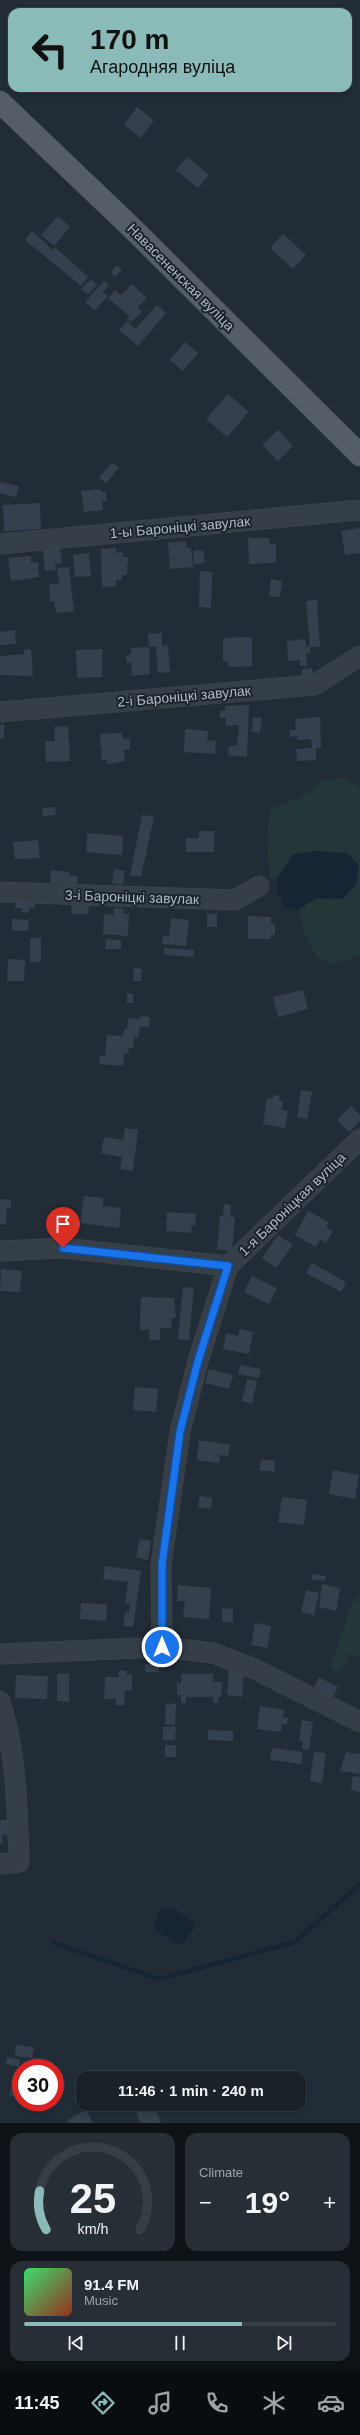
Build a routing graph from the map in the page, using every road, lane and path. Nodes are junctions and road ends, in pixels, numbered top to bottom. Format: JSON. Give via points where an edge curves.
{"nodes":[{"id":1,"x":0,"y":102,"type":"edge"},
{"id":2,"x":360,"y":455,"type":"edge"},
{"id":3,"x":360,"y":510,"type":"edge"},
{"id":4,"x":0,"y":544,"type":"edge"},
{"id":5,"x":360,"y":656,"type":"edge"},
{"id":6,"x":0,"y":712,"type":"edge"},
{"id":7,"x":260,"y":886,"type":"dead end"},
{"id":8,"x":0,"y":892,"type":"edge"},
{"id":9,"x":360,"y":1139,"type":"edge"},
{"id":10,"x":0,"y":1251,"type":"edge"},
{"id":11,"x":228,"y":1266,"type":"junction"},
{"id":12,"x":162,"y":1647,"type":"junction"},
{"id":13,"x":0,"y":1654,"type":"edge"},
{"id":14,"x":0,"y":1701,"type":"edge"},
{"id":15,"x":360,"y":1722,"type":"edge"},
{"id":16,"x":0,"y":1864,"type":"edge"}],
"edges":[{"from":1,"to":2,"type":"main road","name":"Навасененская вуліца","via":[[134,230]]},
{"from":3,"to":4,"type":"street","name":"1-ы Бароніцкі завулак"},
{"from":5,"to":6,"type":"street","name":"2-і Бароніцкі завулак","via":[[314,685]]},
{"from":7,"to":8,"type":"street","name":"3-і Бароніцкі завулак","via":[[235,900]]},
{"from":9,"to":11,"type":"street","name":"1-я Бароніцкая вуліца"},
{"from":10,"to":11,"type":"street","via":[[63,1248]]},
{"from":11,"to":12,"type":"street","name":"1-я Бароніцкая вуліца","via":[[198,1361],[180,1432],[162,1565]]},
{"from":12,"to":13,"type":"street"},
{"from":12,"to":15,"type":"street","via":[[213,1653],[255,1668]]},
{"from":14,"to":16,"type":"street","via":[[9,1730],[16,1772],[19,1862]]}]}
